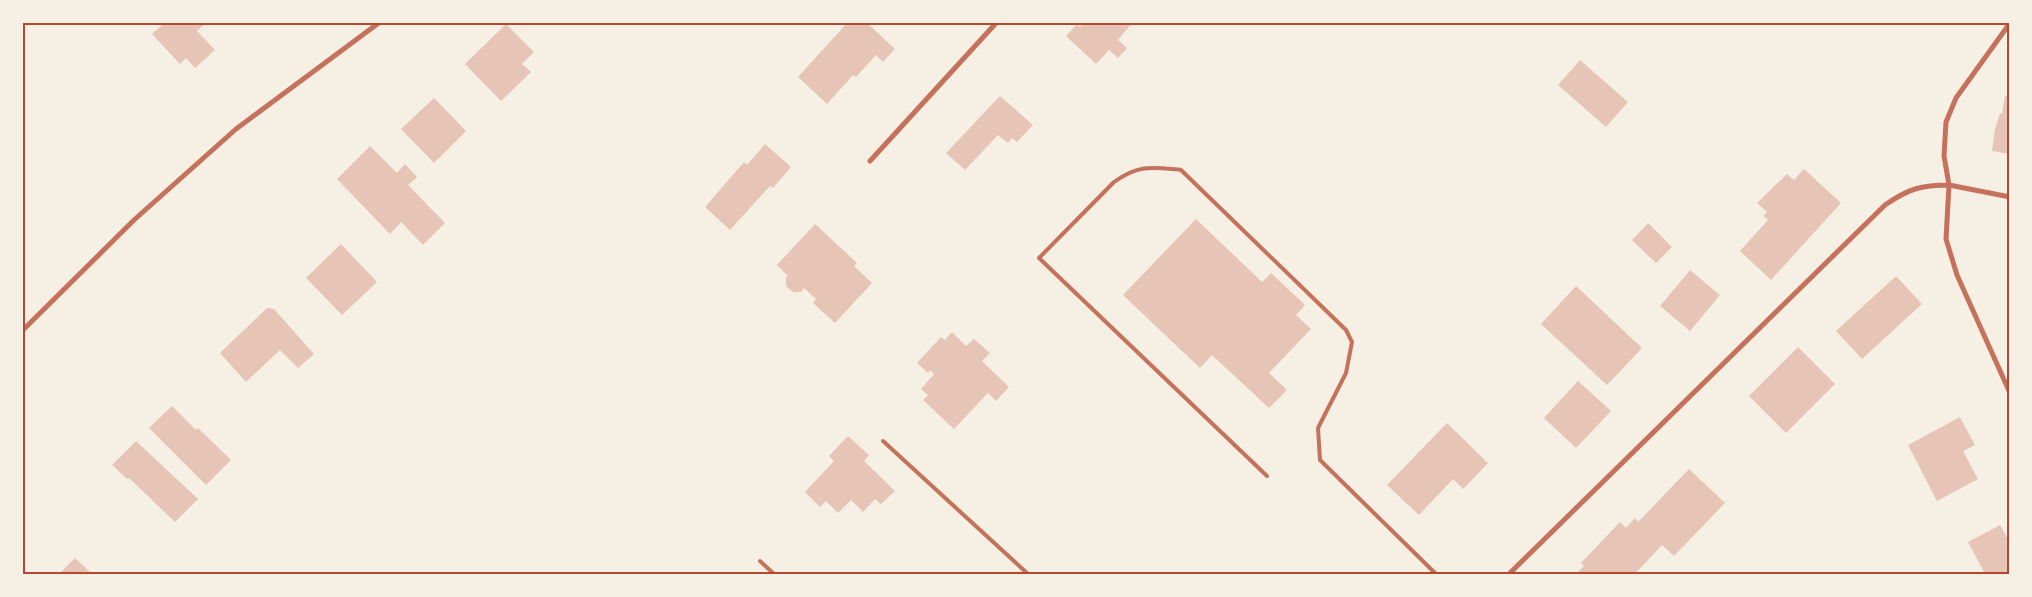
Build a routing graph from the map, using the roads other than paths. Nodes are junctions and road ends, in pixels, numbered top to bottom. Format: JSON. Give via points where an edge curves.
{"nodes":[{"id":1,"x":380,"y":22,"type":"edge"},
{"id":2,"x":997,"y":22,"type":"edge"},
{"id":3,"x":2010,"y":23,"type":"edge"},
{"id":4,"x":870,"y":161,"type":"dead end"},
{"id":5,"x":1949,"y":185,"type":"junction"},
{"id":6,"x":2010,"y":197,"type":"edge"},
{"id":7,"x":22,"y":331,"type":"edge"},
{"id":8,"x":2010,"y":393,"type":"edge"},
{"id":9,"x":883,"y":442,"type":"dead end"},
{"id":10,"x":1267,"y":476,"type":"dead end"},
{"id":11,"x":760,"y":561,"type":"dead end"},
{"id":12,"x":774,"y":574,"type":"edge"},
{"id":13,"x":1028,"y":574,"type":"edge"},
{"id":14,"x":1436,"y":574,"type":"edge"},
{"id":15,"x":1509,"y":574,"type":"edge"}],
"edges":[{"from":1,"to":7,"type":"street","via":[[236,129],[134,220]]},
{"from":2,"to":4,"type":"street"},
{"from":3,"to":5,"type":"street","via":[[1956,98],[1946,122],[1944,156]]},
{"from":5,"to":6,"type":"street"},
{"from":5,"to":8,"type":"street","via":[[1946,239],[1957,275]]},
{"from":5,"to":15,"type":"street","via":[[1926,185],[1901,194],[1885,205]]},
{"from":9,"to":13,"type":"lane"},
{"from":10,"to":14,"type":"lane","via":[[1039,258],[1114,182],[1127,173],[1151,166],[1181,170],[1346,330],[1352,342],[1346,373],[1318,428],[1320,460]]},
{"from":11,"to":12,"type":"lane"}]}
